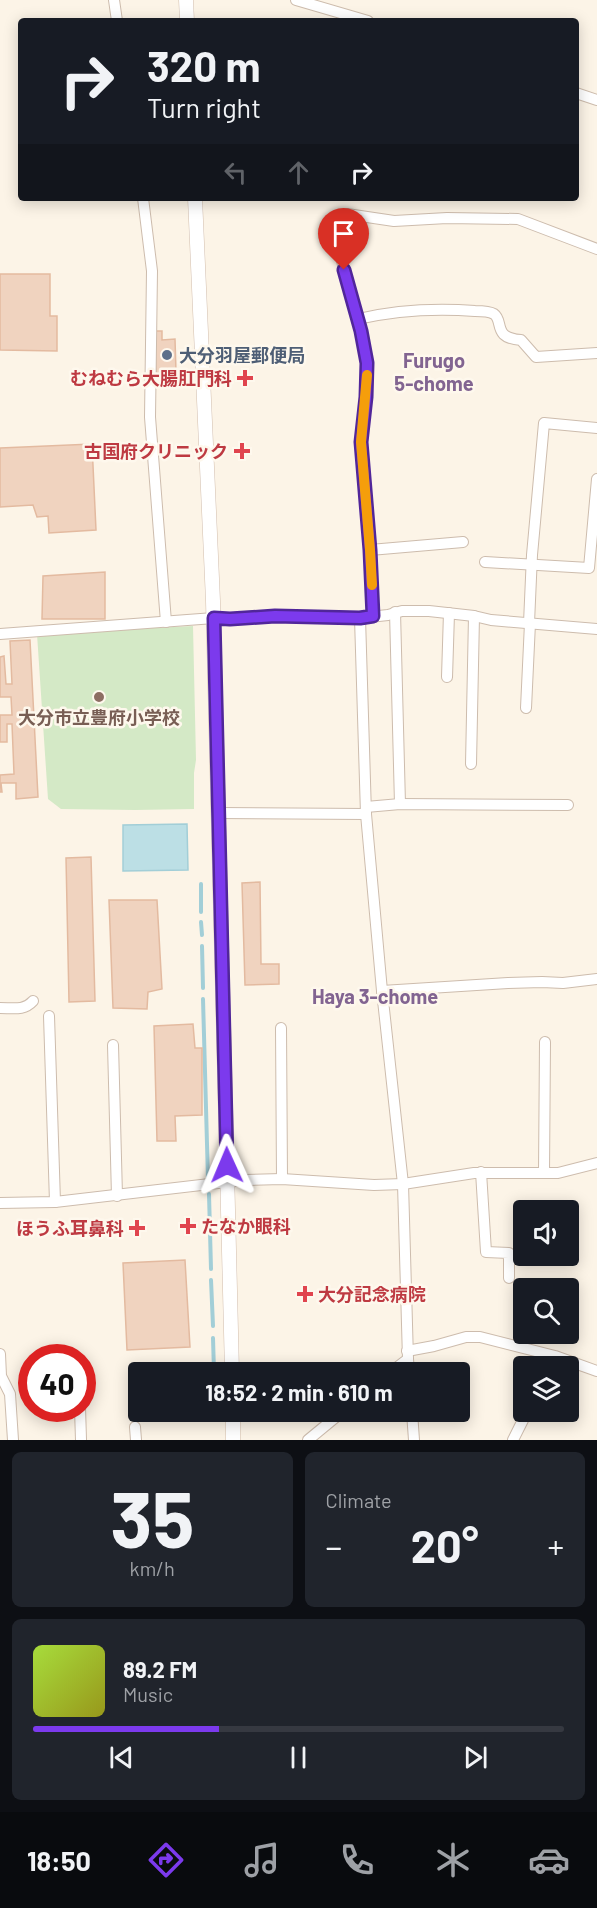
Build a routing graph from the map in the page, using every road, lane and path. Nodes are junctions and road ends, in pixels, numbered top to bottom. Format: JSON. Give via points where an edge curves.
{"nodes":[{"id":1,"x":114,"y":0,"type":"edge"},
{"id":2,"x":186,"y":0,"type":"edge"},
{"id":3,"x":296,"y":0,"type":"edge"},
{"id":4,"x":117,"y":18,"type":"edge"},
{"id":5,"x":187,"y":18,"type":"edge"},
{"id":6,"x":358,"y":18,"type":"edge"},
{"id":7,"x":579,"y":94,"type":"edge"},
{"id":8,"x":597,"y":100,"type":"edge"},
{"id":9,"x":143,"y":201,"type":"edge"},
{"id":10,"x":195,"y":201,"type":"edge"},
{"id":11,"x":597,"y":249,"type":"edge"},
{"id":12,"x":357,"y":319,"type":"junction"},
{"id":13,"x":597,"y":353,"type":"edge"},
{"id":14,"x":597,"y":428,"type":"edge"},
{"id":15,"x":597,"y":479,"type":"edge"},
{"id":16,"x":463,"y":542,"type":"dead end"},
{"id":17,"x":370,"y":550,"type":"junction"},
{"id":18,"x":485,"y":562,"type":"dead end"},
{"id":19,"x":532,"y":565,"type":"junction"},
{"id":20,"x":395,"y":612,"type":"junction"},
{"id":21,"x":449,"y":613,"type":"junction"},
{"id":22,"x":373,"y":616,"type":"junction"},
{"id":23,"x":474,"y":616,"type":"junction"},
{"id":24,"x":214,"y":618,"type":"junction"},
{"id":25,"x":360,"y":618,"type":"junction"},
{"id":26,"x":166,"y":622,"type":"junction"},
{"id":27,"x":529,"y":623,"type":"junction"},
{"id":28,"x":597,"y":629,"type":"edge"},
{"id":29,"x":0,"y":634,"type":"edge"},
{"id":30,"x":447,"y":677,"type":"dead end"},
{"id":31,"x":526,"y":708,"type":"dead end"},
{"id":32,"x":471,"y":764,"type":"dead end"},
{"id":33,"x":400,"y":804,"type":"junction"},
{"id":34,"x":568,"y":805,"type":"dead end"},
{"id":35,"x":366,"y":811,"type":"junction"},
{"id":36,"x":218,"y":813,"type":"junction"},
{"id":37,"x":597,"y":979,"type":"edge"},
{"id":38,"x":382,"y":991,"type":"junction"},
{"id":39,"x":33,"y":1001,"type":"dead end"},
{"id":40,"x":0,"y":1008,"type":"edge"},
{"id":41,"x":50,"y":1016,"type":"dead end"},
{"id":42,"x":281,"y":1028,"type":"dead end"},
{"id":43,"x":545,"y":1042,"type":"dead end"},
{"id":44,"x":113,"y":1045,"type":"dead end"},
{"id":45,"x":597,"y":1162,"type":"edge"},
{"id":46,"x":481,"y":1172,"type":"junction"},
{"id":47,"x":544,"y":1173,"type":"junction"},
{"id":48,"x":282,"y":1179,"type":"junction"},
{"id":49,"x":227,"y":1182,"type":"junction"},
{"id":50,"x":403,"y":1184,"type":"junction"},
{"id":51,"x":117,"y":1196,"type":"junction"},
{"id":52,"x":55,"y":1202,"type":"junction"},
{"id":53,"x":0,"y":1203,"type":"edge"},
{"id":54,"x":509,"y":1278,"type":"dead end"},
{"id":55,"x":0,"y":1354,"type":"edge"},
{"id":56,"x":408,"y":1355,"type":"junction"},
{"id":57,"x":549,"y":1355,"type":"joint"},
{"id":58,"x":232,"y":1362,"type":"edge"},
{"id":59,"x":401,"y":1362,"type":"edge"},
{"id":60,"x":408,"y":1362,"type":"edge"},
{"id":61,"x":597,"y":1371,"type":"edge"},
{"id":62,"x":80,"y":1422,"type":"edge"},
{"id":63,"x":233,"y":1422,"type":"edge"},
{"id":64,"x":330,"y":1422,"type":"edge"},
{"id":65,"x":413,"y":1422,"type":"edge"},
{"id":66,"x":522,"y":1422,"type":"edge"},
{"id":67,"x":135,"y":1427,"type":"dead end"},
{"id":68,"x":13,"y":1440,"type":"edge"},
{"id":69,"x":81,"y":1440,"type":"edge"},
{"id":70,"x":136,"y":1440,"type":"edge"},
{"id":71,"x":233,"y":1440,"type":"edge"},
{"id":72,"x":308,"y":1440,"type":"edge"},
{"id":73,"x":414,"y":1440,"type":"edge"},
{"id":74,"x":513,"y":1440,"type":"edge"}],
"edges":[{"from":1,"to":4,"type":"street"},
{"from":2,"to":5,"type":"street"},
{"from":3,"to":6,"type":"street"},
{"from":7,"to":8,"type":"street"},
{"from":9,"to":26,"type":"street","via":[[152,271],[150,417]]},
{"from":10,"to":24,"type":"street"},
{"from":11,"to":12,"type":"street","via":[[518,219],[394,221],[337,216],[333,228]]},
{"from":12,"to":13,"type":"street","via":[[402,311],[490,312],[497,318],[500,330],[512,339],[521,339],[536,357]]},
{"from":12,"to":17,"type":"street","via":[[367,369],[361,442]]},
{"from":14,"to":19,"type":"street","via":[[544,423]]},
{"from":15,"to":19,"type":"street","via":[[589,568]]},
{"from":16,"to":17,"type":"street"},
{"from":17,"to":22,"type":"street"},
{"from":18,"to":19,"type":"street"},
{"from":19,"to":27,"type":"street"},
{"from":20,"to":21,"type":"street"},
{"from":20,"to":22,"type":"street"},
{"from":20,"to":33,"type":"street"},
{"from":21,"to":23,"type":"street"},
{"from":21,"to":30,"type":"street"},
{"from":22,"to":25,"type":"street"},
{"from":23,"to":27,"type":"street"},
{"from":23,"to":32,"type":"street"},
{"from":24,"to":25,"type":"street"},
{"from":24,"to":26,"type":"street"},
{"from":24,"to":36,"type":"street"},
{"from":25,"to":35,"type":"street"},
{"from":26,"to":29,"type":"street"},
{"from":27,"to":28,"type":"street"},
{"from":27,"to":31,"type":"street"},
{"from":33,"to":34,"type":"street"},
{"from":33,"to":35,"type":"street"},
{"from":35,"to":36,"type":"street"},
{"from":35,"to":38,"type":"street"},
{"from":36,"to":49,"type":"street"},
{"from":37,"to":38,"type":"street"},
{"from":38,"to":50,"type":"street"},
{"from":39,"to":40,"type":"street","via":[[21,1009]]},
{"from":41,"to":52,"type":"street"},
{"from":42,"to":48,"type":"street"},
{"from":43,"to":47,"type":"street"},
{"from":44,"to":51,"type":"street"},
{"from":45,"to":47,"type":"street"},
{"from":46,"to":47,"type":"street"},
{"from":46,"to":50,"type":"street"},
{"from":46,"to":54,"type":"street","via":[[486,1252],[509,1253]]},
{"from":48,"to":49,"type":"street"},
{"from":48,"to":50,"type":"street"},
{"from":49,"to":51,"type":"street"},
{"from":49,"to":58,"type":"street"},
{"from":50,"to":56,"type":"street"},
{"from":51,"to":52,"type":"street"},
{"from":52,"to":53,"type":"street"},
{"from":55,"to":68,"type":"street","via":[[1,1376],[10,1394]]},
{"from":56,"to":57,"type":"street","via":[[466,1337],[480,1337]]},
{"from":56,"to":59,"type":"street"},
{"from":56,"to":60,"type":"street"},
{"from":57,"to":61,"type":"street"},
{"from":62,"to":69,"type":"street"},
{"from":63,"to":71,"type":"street"},
{"from":64,"to":72,"type":"street"},
{"from":65,"to":73,"type":"street"},
{"from":66,"to":74,"type":"street"},
{"from":67,"to":70,"type":"street"}]}
